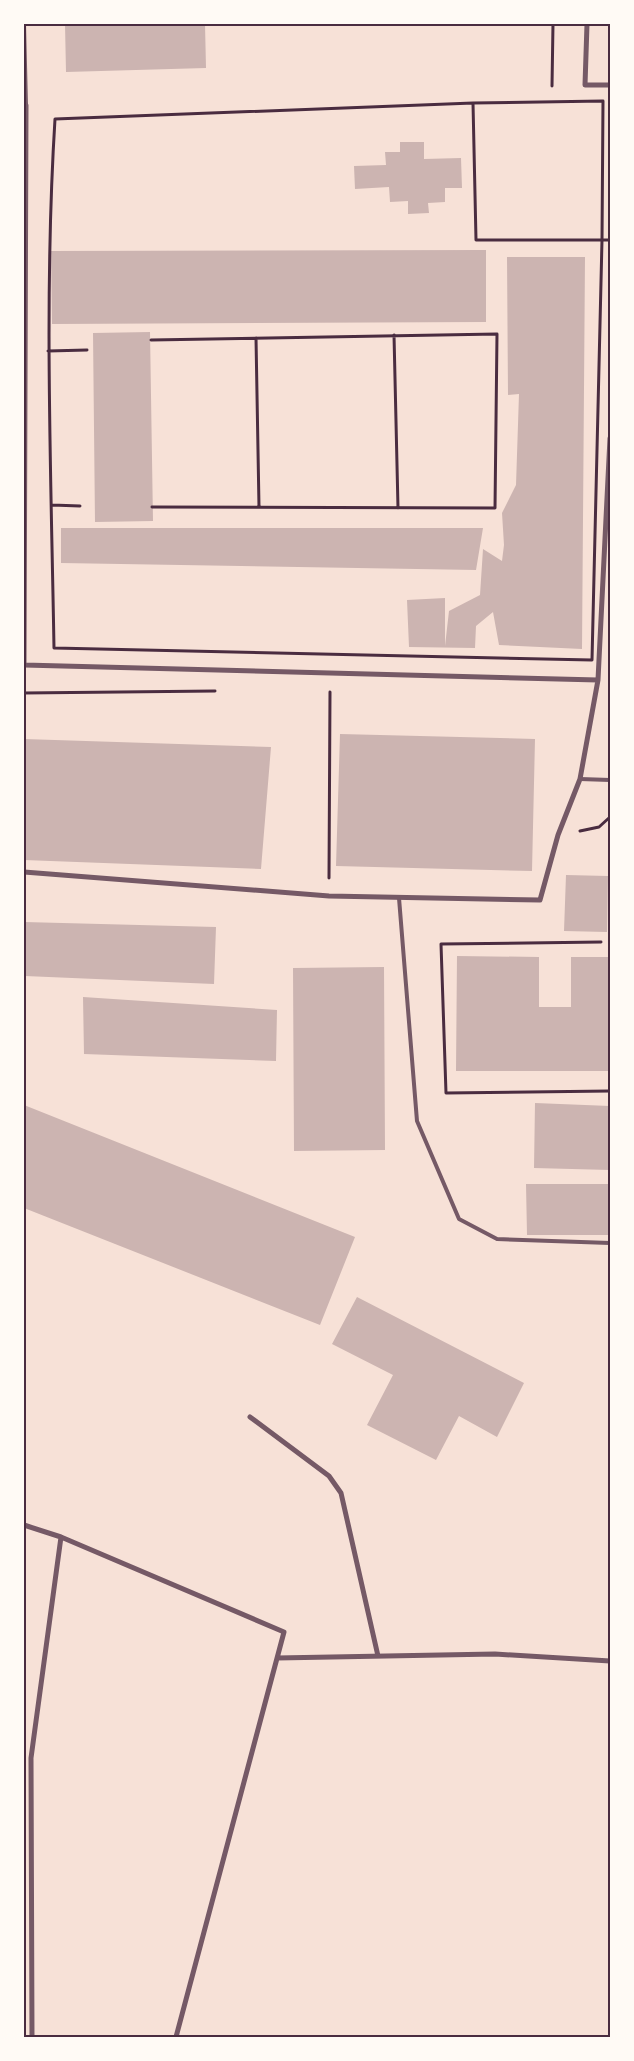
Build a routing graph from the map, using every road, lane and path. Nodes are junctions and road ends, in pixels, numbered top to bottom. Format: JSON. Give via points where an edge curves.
{"nodes":[{"id":1,"x":24,"y":24,"type":"edge"},
{"id":2,"x":553,"y":24,"type":"edge"},
{"id":3,"x":587,"y":24,"type":"edge"},
{"id":4,"x":610,"y":85,"type":"edge"},
{"id":5,"x":552,"y":86,"type":"dead end"},
{"id":6,"x":473,"y":103,"type":"junction"},
{"id":7,"x":26,"y":105,"type":"joint"},
{"id":8,"x":25,"y":240,"type":"edge"},
{"id":9,"x":602,"y":240,"type":"junction"},
{"id":10,"x":610,"y":240,"type":"edge"},
{"id":11,"x":394,"y":336,"type":"junction"},
{"id":12,"x":256,"y":338,"type":"junction"},
{"id":13,"x":150,"y":340,"type":"dead end"},
{"id":14,"x":88,"y":350,"type":"dead end"},
{"id":15,"x":48,"y":351,"type":"junction"},
{"id":16,"x":610,"y":438,"type":"edge"},
{"id":17,"x":52,"y":505,"type":"junction"},
{"id":18,"x":80,"y":506,"type":"dead end"},
{"id":19,"x":152,"y":506,"type":"dead end"},
{"id":20,"x":259,"y":507,"type":"junction"},
{"id":21,"x":398,"y":508,"type":"junction"},
{"id":22,"x":54,"y":648,"type":"dead end"},
{"id":23,"x":24,"y":665,"type":"edge"},
{"id":24,"x":598,"y":680,"type":"junction"},
{"id":25,"x":330,"y":691,"type":"dead end"},
{"id":26,"x":580,"y":780,"type":"junction"},
{"id":27,"x":610,"y":780,"type":"edge"},
{"id":28,"x":610,"y":818,"type":"edge"},
{"id":29,"x":558,"y":835,"type":"junction"},
{"id":30,"x":24,"y":872,"type":"edge"},
{"id":31,"x":329,"y":896,"type":"junction"},
{"id":32,"x":399,"y":898,"type":"junction"},
{"id":33,"x":601,"y":942,"type":"dead end"},
{"id":34,"x":610,"y":1091,"type":"edge"},
{"id":35,"x":610,"y":1243,"type":"edge"},
{"id":36,"x":250,"y":1417,"type":"dead end"},
{"id":37,"x":24,"y":1525,"type":"edge"},
{"id":38,"x":61,"y":1537,"type":"junction"},
{"id":39,"x":378,"y":1656,"type":"junction"},
{"id":40,"x":277,"y":1658,"type":"junction"},
{"id":41,"x":610,"y":1661,"type":"edge"},
{"id":42,"x":32,"y":2037,"type":"edge"},
{"id":43,"x":176,"y":2037,"type":"edge"}],
"edges":[{"from":1,"to":7,"type":"lane"},
{"from":2,"to":5,"type":"path"},
{"from":3,"to":4,"type":"street","via":[[585,85]]},
{"from":6,"to":9,"type":"path","via":[[476,240]]},
{"from":6,"to":9,"type":"path","via":[[603,101]]},
{"from":6,"to":15,"type":"path","via":[[55,119]]},
{"from":7,"to":8,"type":"street"},
{"from":8,"to":23,"type":"street"},
{"from":9,"to":10,"type":"path"},
{"from":11,"to":12,"type":"path"},
{"from":11,"to":21,"type":"path"},
{"from":11,"to":21,"type":"path","via":[[497,334],[495,508]]},
{"from":12,"to":13,"type":"path"},
{"from":12,"to":20,"type":"path"},
{"from":14,"to":15,"type":"path"},
{"from":15,"to":17,"type":"path"},
{"from":16,"to":24,"type":"street"},
{"from":17,"to":18,"type":"path"},
{"from":17,"to":22,"type":"path"},
{"from":19,"to":20,"type":"path"},
{"from":20,"to":21,"type":"path"},
{"from":23,"to":24,"type":"street"},
{"from":24,"to":26,"type":"street"},
{"from":25,"to":31,"type":"path"},
{"from":26,"to":27,"type":"lane"},
{"from":26,"to":29,"type":"street"},
{"from":28,"to":29,"type":"path","via":[[599,828]]},
{"from":29,"to":32,"type":"street","via":[[540,900]]},
{"from":30,"to":31,"type":"street"},
{"from":31,"to":32,"type":"street"},
{"from":32,"to":35,"type":"lane","via":[[417,1121],[459,1219],[497,1239]]},
{"from":33,"to":34,"type":"path","via":[[441,944],[446,1092]]},
{"from":36,"to":39,"type":"street","via":[[330,1476],[340,1493]]},
{"from":37,"to":38,"type":"street"},
{"from":38,"to":40,"type":"street","via":[[284,1632]]},
{"from":38,"to":42,"type":"street","via":[[31,1758]]},
{"from":39,"to":40,"type":"street"},
{"from":39,"to":41,"type":"street","via":[[495,1654]]},
{"from":40,"to":43,"type":"street"}]}
